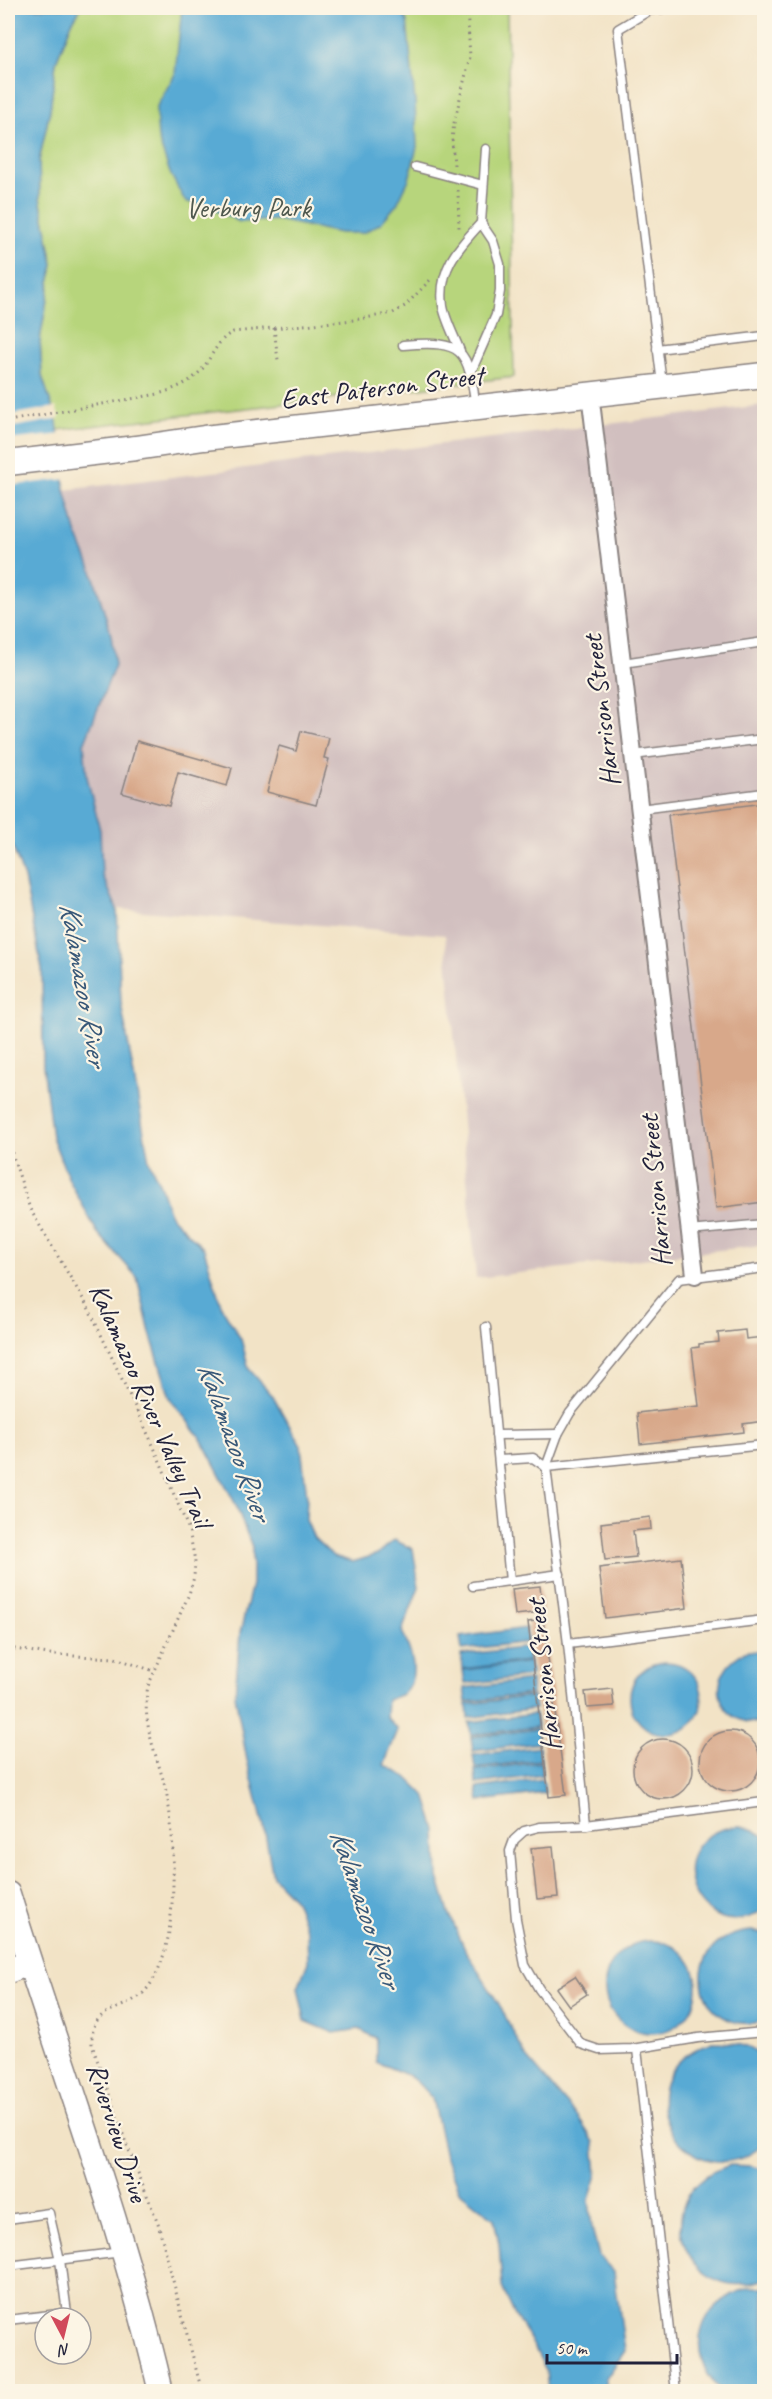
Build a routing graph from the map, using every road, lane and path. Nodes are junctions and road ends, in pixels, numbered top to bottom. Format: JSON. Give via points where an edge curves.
{"nodes":[{"id":1,"x":467,"y":8,"type":"edge"},
{"id":2,"x":669,"y":8,"type":"edge"},
{"id":3,"x":486,"y":149,"type":"dead end"},
{"id":4,"x":415,"y":167,"type":"dead end"},
{"id":5,"x":456,"y":179,"type":"junction"},
{"id":6,"x":483,"y":185,"type":"junction"},
{"id":7,"x":481,"y":223,"type":"junction"},
{"id":8,"x":458,"y":231,"type":"dead end"},
{"id":9,"x":432,"y":277,"type":"dead end"},
{"id":10,"x":274,"y":328,"type":"junction"},
{"id":11,"x":765,"y":336,"type":"edge"},
{"id":12,"x":404,"y":345,"type":"dead end"},
{"id":13,"x":657,"y":349,"type":"junction"},
{"id":14,"x":460,"y":351,"type":"junction"},
{"id":15,"x":278,"y":360,"type":"dead end"},
{"id":16,"x":471,"y":372,"type":"junction"},
{"id":17,"x":765,"y":375,"type":"edge"},
{"id":18,"x":662,"y":386,"type":"junction"},
{"id":19,"x":590,"y":393,"type":"junction"},
{"id":20,"x":476,"y":406,"type":"junction"},
{"id":21,"x":8,"y":421,"type":"edge"},
{"id":22,"x":8,"y":462,"type":"edge"},
{"id":23,"x":765,"y":642,"type":"edge"},
{"id":24,"x":622,"y":663,"type":"junction"},
{"id":25,"x":765,"y":739,"type":"edge"},
{"id":26,"x":633,"y":755,"type":"junction"},
{"id":27,"x":765,"y":793,"type":"edge"},
{"id":28,"x":640,"y":809,"type":"junction"},
{"id":29,"x":8,"y":1141,"type":"edge"},
{"id":30,"x":765,"y":1224,"type":"edge"},
{"id":31,"x":689,"y":1230,"type":"junction"},
{"id":32,"x":765,"y":1268,"type":"edge"},
{"id":33,"x":695,"y":1275,"type":"junction"},
{"id":34,"x":486,"y":1327,"type":"dead end"},
{"id":35,"x":558,"y":1434,"type":"junction"},
{"id":36,"x":496,"y":1435,"type":"junction"},
{"id":37,"x":765,"y":1445,"type":"edge"},
{"id":38,"x":499,"y":1460,"type":"junction"},
{"id":39,"x":546,"y":1467,"type":"junction"},
{"id":40,"x":560,"y":1574,"type":"junction"},
{"id":41,"x":510,"y":1581,"type":"junction"},
{"id":42,"x":473,"y":1586,"type":"dead end"},
{"id":43,"x":765,"y":1620,"type":"edge"},
{"id":44,"x":568,"y":1644,"type":"junction"},
{"id":45,"x":8,"y":1648,"type":"edge"},
{"id":46,"x":154,"y":1671,"type":"junction"},
{"id":47,"x":765,"y":1802,"type":"edge"},
{"id":48,"x":586,"y":1826,"type":"junction"},
{"id":49,"x":8,"y":1894,"type":"edge"},
{"id":50,"x":18,"y":1967,"type":"edge"},
{"id":51,"x":765,"y":2031,"type":"edge"},
{"id":52,"x":638,"y":2049,"type":"junction"},
{"id":53,"x":8,"y":2219,"type":"edge"},
{"id":54,"x":125,"y":2252,"type":"junction"},
{"id":55,"x":60,"y":2260,"type":"junction"},
{"id":56,"x":8,"y":2266,"type":"edge"},
{"id":57,"x":8,"y":2320,"type":"edge"},
{"id":58,"x":161,"y":2391,"type":"edge"},
{"id":59,"x":202,"y":2391,"type":"edge"},
{"id":60,"x":676,"y":2391,"type":"edge"}],
"edges":[{"from":1,"to":5,"type":"path","via":[[470,57],[452,139]]},
{"from":2,"to":13,"type":"lane","via":[[650,10],[618,29]]},
{"from":3,"to":6,"type":"lane"},
{"from":4,"to":5,"type":"lane"},
{"from":5,"to":6,"type":"lane"},
{"from":5,"to":8,"type":"path"},
{"from":6,"to":7,"type":"lane"},
{"from":7,"to":14,"type":"lane","via":[[448,261],[442,281],[443,308]]},
{"from":7,"to":16,"type":"lane","via":[[493,241],[500,264],[500,291],[496,315]]},
{"from":9,"to":10,"type":"path","via":[[419,294],[393,313]]},
{"from":10,"to":15,"type":"path"},
{"from":10,"to":21,"type":"path","via":[[227,335],[202,369],[174,389]]},
{"from":11,"to":13,"type":"lane"},
{"from":12,"to":14,"type":"lane","via":[[436,344]]},
{"from":13,"to":18,"type":"lane"},
{"from":14,"to":16,"type":"lane"},
{"from":16,"to":20,"type":"lane"},
{"from":17,"to":18,"type":"street","name":"East Paterson Street"},
{"from":18,"to":19,"type":"street","name":"East Paterson Street"},
{"from":19,"to":20,"type":"street","name":"East Paterson Street"},
{"from":19,"to":24,"type":"street","name":"Harrison Street"},
{"from":20,"to":22,"type":"street","name":"East Paterson Street"},
{"from":23,"to":24,"type":"lane"},
{"from":24,"to":26,"type":"street","name":"Harrison Street"},
{"from":25,"to":26,"type":"lane"},
{"from":26,"to":28,"type":"street","name":"Harrison Street"},
{"from":27,"to":28,"type":"lane"},
{"from":28,"to":31,"type":"street","name":"Harrison Street"},
{"from":29,"to":46,"type":"path","name":"Kalamazoo River Valley Trail","via":[[30,1209],[89,1309],[189,1530],[194,1578]]},
{"from":30,"to":31,"type":"lane"},
{"from":31,"to":33,"type":"street","name":"Harrison Street"},
{"from":32,"to":33,"type":"lane"},
{"from":33,"to":35,"type":"lane","name":"Harrison Street","via":[[679,1279],[570,1413]]},
{"from":34,"to":36,"type":"lane"},
{"from":35,"to":36,"type":"lane"},
{"from":35,"to":39,"type":"lane","name":"Harrison Street"},
{"from":36,"to":38,"type":"lane"},
{"from":37,"to":39,"type":"lane"},
{"from":38,"to":39,"type":"lane","via":[[533,1458]]},
{"from":38,"to":41,"type":"lane"},
{"from":39,"to":40,"type":"lane","name":"Harrison Street"},
{"from":40,"to":41,"type":"lane"},
{"from":40,"to":44,"type":"lane","name":"Harrison Street"},
{"from":41,"to":42,"type":"lane"},
{"from":43,"to":44,"type":"lane"},
{"from":44,"to":48,"type":"lane","name":"Harrison Street"},
{"from":45,"to":46,"type":"path","via":[[115,1658]]},
{"from":46,"to":59,"type":"path","name":"Kalamazoo River Valley Trail","via":[[148,1686],[146,1717],[171,1823],[168,1938],[149,1986],[134,2000],[99,2017],[92,2036],[95,2055],[158,2223]]},
{"from":47,"to":48,"type":"lane"},
{"from":48,"to":52,"type":"lane","via":[[531,1829],[524,1831],[512,1846],[516,1919],[525,1965],[581,2044],[599,2050]]},
{"from":49,"to":50,"type":"street","name":"Riverview Drive"},
{"from":50,"to":54,"type":"street","name":"Riverview Drive","via":[[67,2071]]},
{"from":51,"to":52,"type":"lane"},
{"from":52,"to":60,"type":"lane"},
{"from":53,"to":55,"type":"lane","via":[[49,2213]]},
{"from":54,"to":55,"type":"lane"},
{"from":54,"to":58,"type":"street","name":"Riverview Drive"},
{"from":55,"to":56,"type":"lane"},
{"from":55,"to":57,"type":"lane","via":[[67,2313]]}]}
